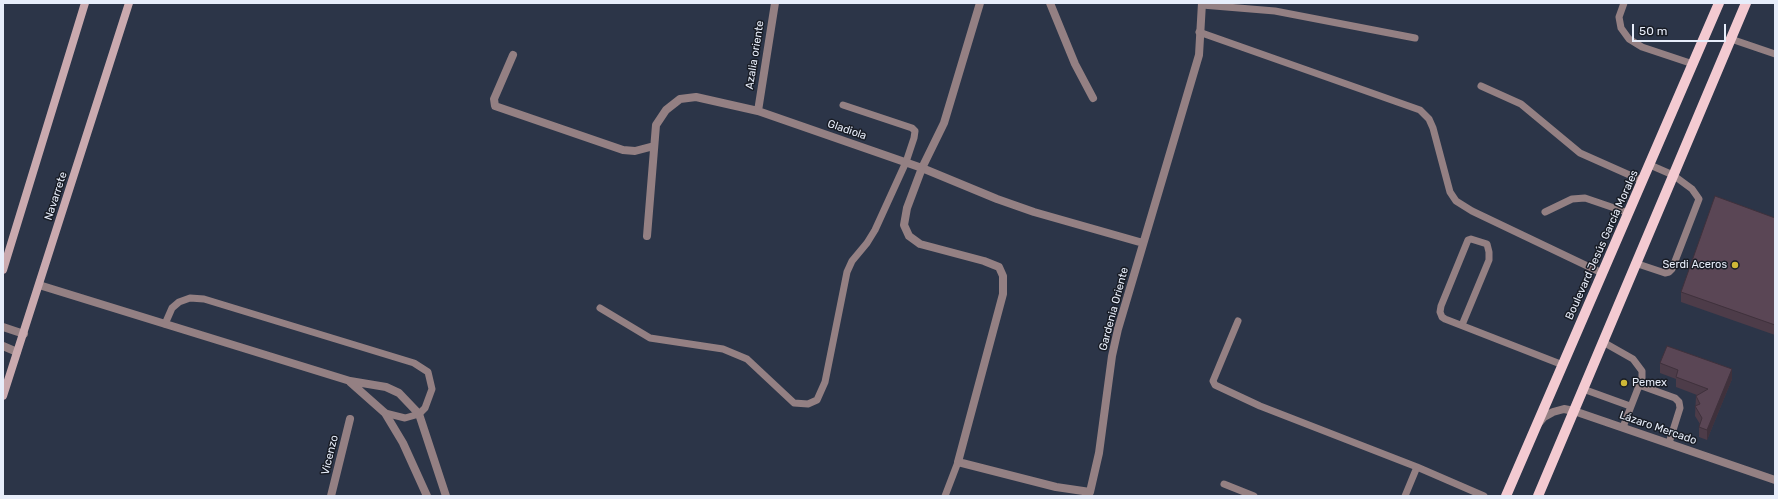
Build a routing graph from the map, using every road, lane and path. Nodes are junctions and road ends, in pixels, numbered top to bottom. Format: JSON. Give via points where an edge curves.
{"nodes":[{"id":1,"x":85,"y":3,"type":"edge"},
{"id":2,"x":129,"y":3,"type":"edge"},
{"id":3,"x":774,"y":3,"type":"edge"},
{"id":4,"x":980,"y":3,"type":"edge"},
{"id":5,"x":1049,"y":3,"type":"edge"},
{"id":6,"x":1624,"y":3,"type":"edge"},
{"id":7,"x":1719,"y":3,"type":"edge"},
{"id":8,"x":1746,"y":3,"type":"edge"},
{"id":9,"x":1202,"y":4,"type":"edge"},
{"id":10,"x":1199,"y":32,"type":"junction"},
{"id":11,"x":1415,"y":38,"type":"dead end"},
{"id":12,"x":1731,"y":38,"type":"junction"},
{"id":13,"x":1775,"y":54,"type":"edge"},
{"id":14,"x":513,"y":55,"type":"dead end"},
{"id":15,"x":1693,"y":64,"type":"junction"},
{"id":16,"x":1481,"y":86,"type":"dead end"},
{"id":17,"x":1093,"y":98,"type":"dead end"},
{"id":18,"x":843,"y":105,"type":"dead end"},
{"id":19,"x":758,"y":111,"type":"junction"},
{"id":20,"x":654,"y":146,"type":"junction"},
{"id":21,"x":906,"y":162,"type":"junction"},
{"id":22,"x":1650,"y":165,"type":"junction"},
{"id":23,"x":922,"y":168,"type":"junction"},
{"id":24,"x":1673,"y":175,"type":"junction"},
{"id":25,"x":1643,"y":181,"type":"junction"},
{"id":26,"x":1545,"y":212,"type":"dead end"},
{"id":27,"x":1629,"y":213,"type":"junction"},
{"id":28,"x":647,"y":236,"type":"dead end"},
{"id":29,"x":1143,"y":243,"type":"junction"},
{"id":30,"x":1635,"y":263,"type":"junction"},
{"id":31,"x":3,"y":270,"type":"edge"},
{"id":32,"x":1602,"y":273,"type":"junction"},
{"id":33,"x":39,"y":285,"type":"junction"},
{"id":34,"x":600,"y":308,"type":"dead end"},
{"id":35,"x":1238,"y":321,"type":"dead end"},
{"id":36,"x":165,"y":324,"type":"junction"},
{"id":37,"x":1462,"y":325,"type":"junction"},
{"id":38,"x":3,"y":327,"type":"edge"},
{"id":39,"x":24,"y":334,"type":"junction"},
{"id":40,"x":1603,"y":342,"type":"junction"},
{"id":41,"x":3,"y":346,"type":"edge"},
{"id":42,"x":17,"y":352,"type":"junction"},
{"id":43,"x":1563,"y":365,"type":"junction"},
{"id":44,"x":350,"y":381,"type":"junction"},
{"id":45,"x":1639,"y":385,"type":"junction"},
{"id":46,"x":1583,"y":389,"type":"junction"},
{"id":47,"x":3,"y":396,"type":"edge"},
{"id":48,"x":1630,"y":406,"type":"junction"},
{"id":49,"x":1574,"y":411,"type":"junction"},
{"id":50,"x":385,"y":413,"type":"junction"},
{"id":51,"x":419,"y":414,"type":"junction"},
{"id":52,"x":350,"y":419,"type":"dead end"},
{"id":53,"x":1537,"y":426,"type":"junction"},
{"id":54,"x":1623,"y":427,"type":"junction"},
{"id":55,"x":1669,"y":443,"type":"junction"},
{"id":56,"x":958,"y":462,"type":"junction"},
{"id":57,"x":1417,"y":467,"type":"junction"},
{"id":58,"x":1775,"y":480,"type":"edge"},
{"id":59,"x":1224,"y":484,"type":"dead end"},
{"id":60,"x":1089,"y":494,"type":"edge"},
{"id":61,"x":331,"y":496,"type":"edge"},
{"id":62,"x":427,"y":496,"type":"edge"},
{"id":63,"x":446,"y":496,"type":"edge"},
{"id":64,"x":945,"y":496,"type":"edge"},
{"id":65,"x":1254,"y":496,"type":"edge"},
{"id":66,"x":1405,"y":496,"type":"edge"},
{"id":67,"x":1484,"y":496,"type":"edge"},
{"id":68,"x":1506,"y":496,"type":"edge"},
{"id":69,"x":1538,"y":496,"type":"edge"}],
"edges":[{"from":1,"to":31,"type":"main road"},
{"from":2,"to":33,"type":"main road","name":"Navarrete"},
{"from":3,"to":19,"type":"street","name":"Azalia oriente"},
{"from":4,"to":23,"type":"street","via":[[944,123]]},
{"from":5,"to":17,"type":"street","via":[[1075,64]]},
{"from":6,"to":15,"type":"lane","via":[[1619,17],[1620,28],[1629,39],[1642,47]]},
{"from":7,"to":15,"type":"main road","name":"Boulevard Jesús García Morales"},
{"from":8,"to":12,"type":"main road"},
{"from":9,"to":10,"type":"street","name":"Gardenia Oriente"},
{"from":9,"to":11,"type":"lane","via":[[1275,10]]},
{"from":10,"to":29,"type":"street","name":"Gardenia Oriente","via":[[1199,55]]},
{"from":10,"to":32,"type":"lane","via":[[1420,110],[1429,119],[1433,128],[1450,192],[1456,201]]},
{"from":12,"to":13,"type":"lane"},
{"from":12,"to":24,"type":"main road"},
{"from":14,"to":20,"type":"street","via":[[494,99],[495,106],[623,150],[636,151]]},
{"from":15,"to":22,"type":"main road","name":"Boulevard Jesús García Morales"},
{"from":16,"to":25,"type":"lane","via":[[1521,104],[1580,153]]},
{"from":18,"to":21,"type":"lane","via":[[912,128],[915,132],[914,138]]},
{"from":19,"to":20,"type":"street","name":"Gladiola","via":[[696,98],[680,99],[666,110],[656,125]]},
{"from":19,"to":21,"type":"street","name":"Gladiola"},
{"from":20,"to":28,"type":"street","name":"Gladiola"},
{"from":21,"to":23,"type":"street","name":"Gladiola"},
{"from":21,"to":34,"type":"lane","via":[[875,230],[847,272],[825,382],[817,400],[808,404],[794,403],[747,359],[723,349],[650,338]]},
{"from":22,"to":24,"type":"lane"},
{"from":22,"to":25,"type":"main road","name":"Boulevard Jesús García Morales"},
{"from":23,"to":29,"type":"street","name":"Gladiola","via":[[1034,212]]},
{"from":23,"to":56,"type":"street","via":[[907,208],[904,225],[909,236],[920,244],[984,261],[998,267],[1003,276],[1003,294]]},
{"from":24,"to":30,"type":"main road"},
{"from":24,"to":30,"type":"lane","via":[[1692,189],[1699,199],[1672,269],[1665,273]]},
{"from":25,"to":27,"type":"main road","name":"Boulevard Jesús García Morales"},
{"from":26,"to":27,"type":"lane","via":[[1572,199],[1585,198]]},
{"from":27,"to":32,"type":"main road","name":"Boulevard Jesús García Morales"},
{"from":29,"to":60,"type":"street","name":"Gardenia Oriente","via":[[1112,356],[1099,453]]},
{"from":30,"to":40,"type":"main road"},
{"from":32,"to":43,"type":"main road","name":"Boulevard Jesús García Morales"},
{"from":33,"to":36,"type":"street"},
{"from":33,"to":39,"type":"main road","name":"Navarrete"},
{"from":35,"to":57,"type":"lane","via":[[1213,381],[1215,385],[1260,406]]},
{"from":36,"to":44,"type":"street"},
{"from":36,"to":51,"type":"lane","via":[[172,308],[179,302],[190,298],[204,299],[414,363],[428,372],[432,388]]},
{"from":37,"to":37,"type":"lane","via":[[1489,252],[1487,244],[1471,238],[1440,312],[1442,317]]},
{"from":37,"to":43,"type":"lane"},
{"from":38,"to":39,"type":"street"},
{"from":39,"to":42,"type":"main road","name":"Navarrete"},
{"from":40,"to":45,"type":"lane","via":[[1634,359],[1642,371]]},
{"from":40,"to":46,"type":"main road"},
{"from":41,"to":42,"type":"street"},
{"from":42,"to":47,"type":"main road","name":"Navarrete"},
{"from":43,"to":53,"type":"main road","name":"Boulevard Jesús García Morales"},
{"from":44,"to":50,"type":"street"},
{"from":44,"to":51,"type":"street","via":[[386,387],[399,393]]},
{"from":45,"to":48,"type":"lane"},
{"from":45,"to":55,"type":"lane","via":[[1675,398],[1678,402],[1680,408]]},
{"from":46,"to":48,"type":"lane"},
{"from":46,"to":49,"type":"main road"},
{"from":48,"to":54,"type":"lane"},
{"from":49,"to":53,"type":"street","name":"Lázaro Mercado","via":[[1564,409],[1553,412],[1544,417]]},
{"from":49,"to":54,"type":"street","name":"Lázaro Mercado"},
{"from":49,"to":69,"type":"main road"},
{"from":50,"to":51,"type":"lane","via":[[405,418]]},
{"from":50,"to":62,"type":"street","via":[[403,443]]},
{"from":51,"to":63,"type":"street"},
{"from":52,"to":61,"type":"street","name":"Vicenzo"},
{"from":53,"to":68,"type":"main road","name":"Boulevard Jesús García Morales"},
{"from":54,"to":55,"type":"street","name":"Lázaro Mercado"},
{"from":55,"to":58,"type":"street","name":"Lázaro Mercado"},
{"from":56,"to":60,"type":"street","name":"Gardenia Oriente"},
{"from":56,"to":64,"type":"lane"},
{"from":57,"to":66,"type":"lane"},
{"from":57,"to":67,"type":"lane"},
{"from":59,"to":65,"type":"lane"}]}
